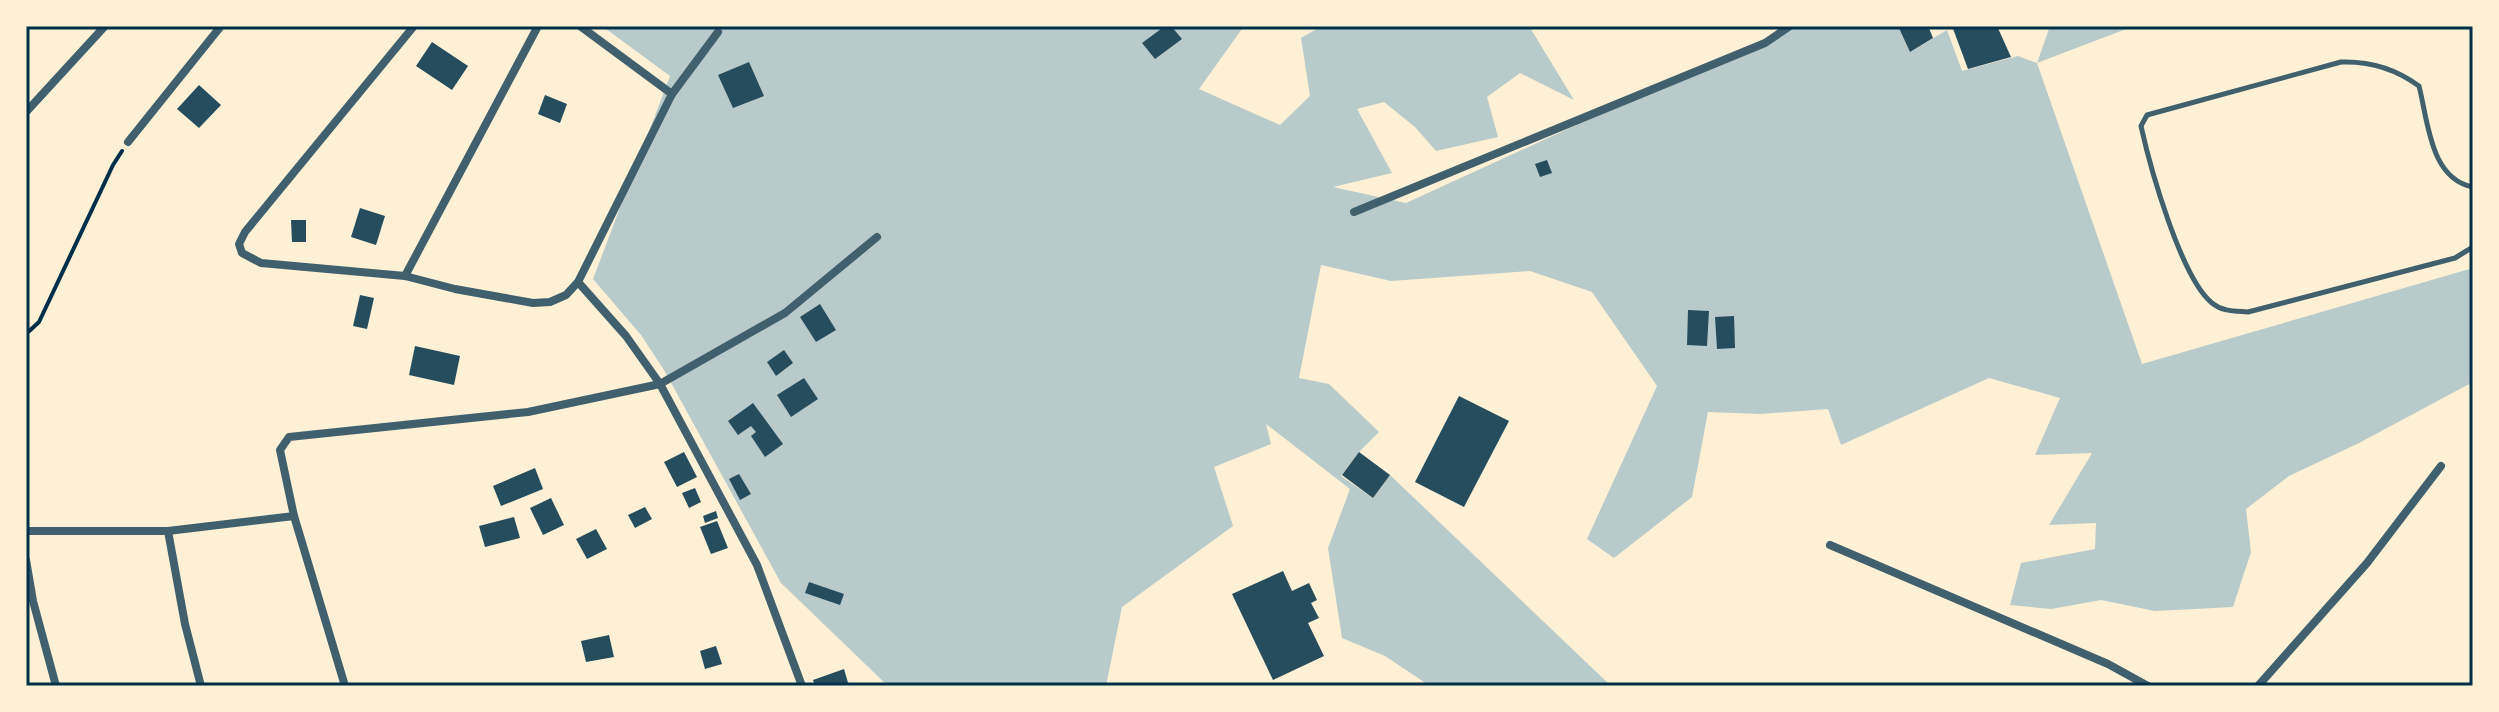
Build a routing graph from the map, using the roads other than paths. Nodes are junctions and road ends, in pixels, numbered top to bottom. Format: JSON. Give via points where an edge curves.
{"nodes":[{"id":1,"x":105,"y":26,"type":"edge"},
{"id":2,"x":221,"y":26,"type":"edge"},
{"id":3,"x":414,"y":26,"type":"edge"},
{"id":4,"x":538,"y":26,"type":"edge"},
{"id":5,"x":580,"y":26,"type":"edge"},
{"id":6,"x":1790,"y":26,"type":"edge"},
{"id":7,"x":718,"y":32,"type":"dead end"},
{"id":8,"x":672,"y":94,"type":"junction"},
{"id":9,"x":26,"y":112,"type":"edge"},
{"id":10,"x":128,"y":142,"type":"road end"},
{"id":11,"x":2473,"y":187,"type":"edge"},
{"id":12,"x":1354,"y":212,"type":"dead end"},
{"id":13,"x":877,"y":237,"type":"dead end"},
{"id":14,"x":2473,"y":247,"type":"edge"},
{"id":15,"x":405,"y":276,"type":"junction"},
{"id":16,"x":578,"y":282,"type":"junction"},
{"id":17,"x":660,"y":384,"type":"junction"},
{"id":18,"x":2441,"y":466,"type":"dead end"},
{"id":19,"x":294,"y":516,"type":"junction"},
{"id":20,"x":26,"y":531,"type":"edge"},
{"id":21,"x":168,"y":531,"type":"junction"},
{"id":22,"x":1830,"y":545,"type":"dead end"},
{"id":23,"x":26,"y":560,"type":"edge"},
{"id":24,"x":56,"y":686,"type":"edge"},
{"id":25,"x":201,"y":686,"type":"edge"},
{"id":26,"x":345,"y":686,"type":"edge"},
{"id":27,"x":802,"y":686,"type":"edge"},
{"id":28,"x":2148,"y":686,"type":"edge"},
{"id":29,"x":2258,"y":686,"type":"edge"}],
"edges":[{"from":1,"to":9,"type":"street"},
{"from":2,"to":10,"type":"street"},
{"from":3,"to":15,"type":"street","via":[[239,244],[242,253],[261,263]]},
{"from":4,"to":15,"type":"street"},
{"from":5,"to":8,"type":"street"},
{"from":6,"to":12,"type":"street","via":[[1765,43]]},
{"from":7,"to":8,"type":"street"},
{"from":8,"to":16,"type":"street"},
{"from":11,"to":14,"type":"lane","via":[[2461,185],[2441,167],[2419,86],[2363,61],[2341,62],[2147,115],[2141,126],[2186,266],[2214,305],[2230,311],[2248,312],[2455,258]]},
{"from":13,"to":17,"type":"street","via":[[785,313]]},
{"from":15,"to":16,"type":"street","via":[[533,303],[566,295]]},
{"from":16,"to":17,"type":"street"},
{"from":17,"to":19,"type":"street","via":[[528,412],[289,437],[280,450]]},
{"from":17,"to":27,"type":"street","via":[[757,565]]},
{"from":18,"to":29,"type":"street","via":[[2367,563]]},
{"from":19,"to":21,"type":"street"},
{"from":19,"to":26,"type":"street"},
{"from":20,"to":21,"type":"street"},
{"from":21,"to":25,"type":"street"},
{"from":22,"to":28,"type":"street"},
{"from":23,"to":24,"type":"street"}]}
